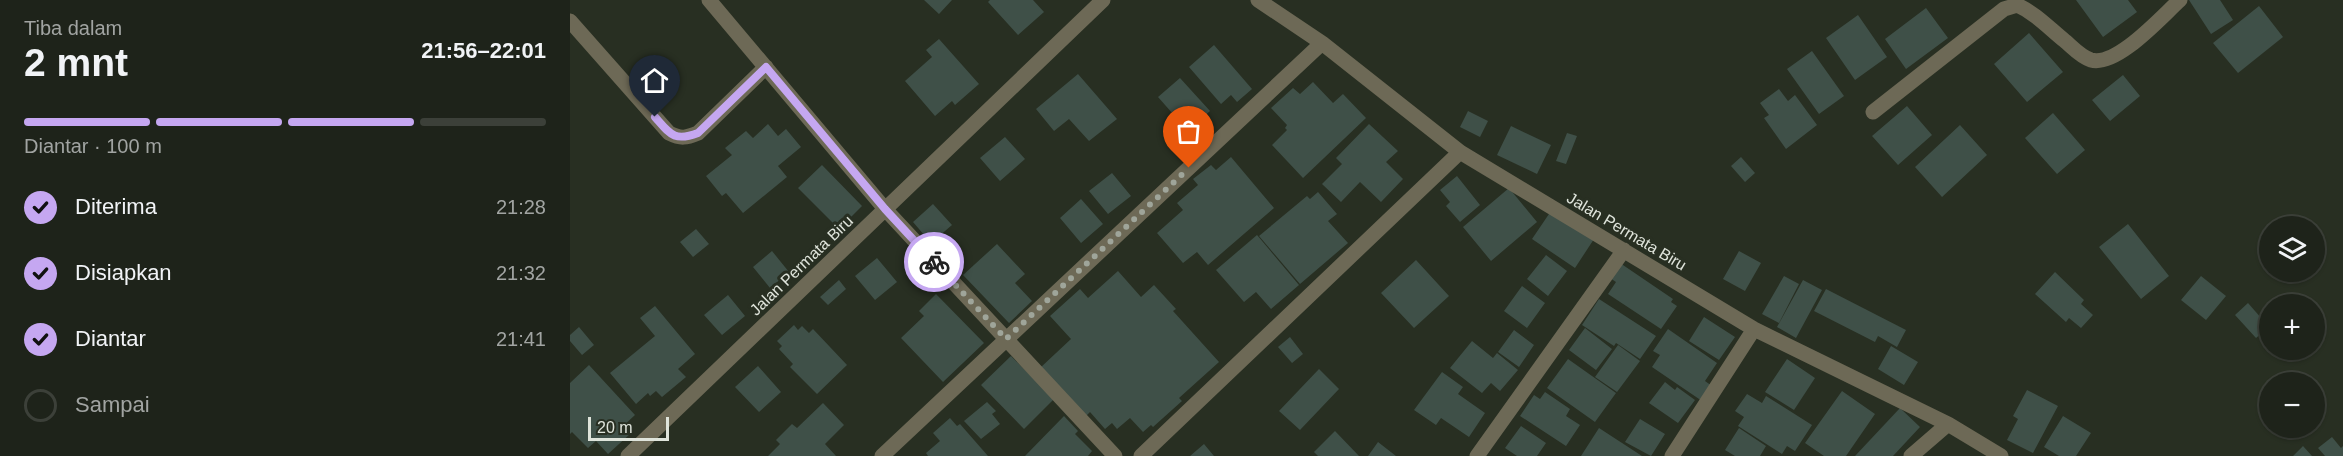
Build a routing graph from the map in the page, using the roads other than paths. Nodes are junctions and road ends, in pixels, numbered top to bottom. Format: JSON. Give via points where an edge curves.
{"nodes":[{"id":1,"x":709,"y":0,"type":"edge"},
{"id":2,"x":1103,"y":0,"type":"edge"},
{"id":3,"x":1258,"y":0,"type":"edge"},
{"id":4,"x":2180,"y":0,"type":"edge"},
{"id":5,"x":570,"y":21,"type":"edge"},
{"id":6,"x":1322,"y":43,"type":"junction"},
{"id":7,"x":766,"y":67,"type":"junction"},
{"id":8,"x":1873,"y":112,"type":"dead end"},
{"id":9,"x":1460,"y":152,"type":"junction"},
{"id":10,"x":885,"y":209,"type":"junction"},
{"id":11,"x":1624,"y":250,"type":"junction"},
{"id":12,"x":1754,"y":329,"type":"junction"},
{"id":13,"x":1006,"y":339,"type":"junction"},
{"id":14,"x":1948,"y":424,"type":"junction"},
{"id":15,"x":628,"y":456,"type":"edge"},
{"id":16,"x":882,"y":456,"type":"edge"},
{"id":17,"x":1115,"y":456,"type":"edge"},
{"id":18,"x":1141,"y":456,"type":"edge"},
{"id":19,"x":1477,"y":456,"type":"edge"},
{"id":20,"x":1672,"y":456,"type":"edge"},
{"id":21,"x":1911,"y":456,"type":"edge"},
{"id":22,"x":2001,"y":456,"type":"edge"}],
"edges":[{"from":1,"to":7,"type":"street"},
{"from":2,"to":10,"type":"street","name":"Jalan Permata Biru"},
{"from":3,"to":6,"type":"street","name":"Jalan Permata Biru"},
{"from":4,"to":8,"type":"street","via":[[2121,53],[2106,60],[2091,60],[2078,52],[2029,10],[2017,5],[2004,9]]},
{"from":5,"to":7,"type":"street","via":[[669,133],[678,138],[698,133]]},
{"from":6,"to":9,"type":"street","name":"Jalan Permata Biru"},
{"from":6,"to":13,"type":"street"},
{"from":7,"to":10,"type":"street"},
{"from":9,"to":11,"type":"street","name":"Jalan Permata Biru"},
{"from":9,"to":18,"type":"street"},
{"from":10,"to":13,"type":"street"},
{"from":10,"to":15,"type":"street","name":"Jalan Permata Biru"},
{"from":11,"to":12,"type":"street","name":"Jalan Permata Biru"},
{"from":11,"to":19,"type":"street"},
{"from":12,"to":14,"type":"street","name":"Jalan Permata Biru"},
{"from":12,"to":20,"type":"street"},
{"from":13,"to":16,"type":"street"},
{"from":13,"to":17,"type":"street"},
{"from":14,"to":21,"type":"street"},
{"from":14,"to":22,"type":"street","name":"Jalan Permata Biru"}]}
